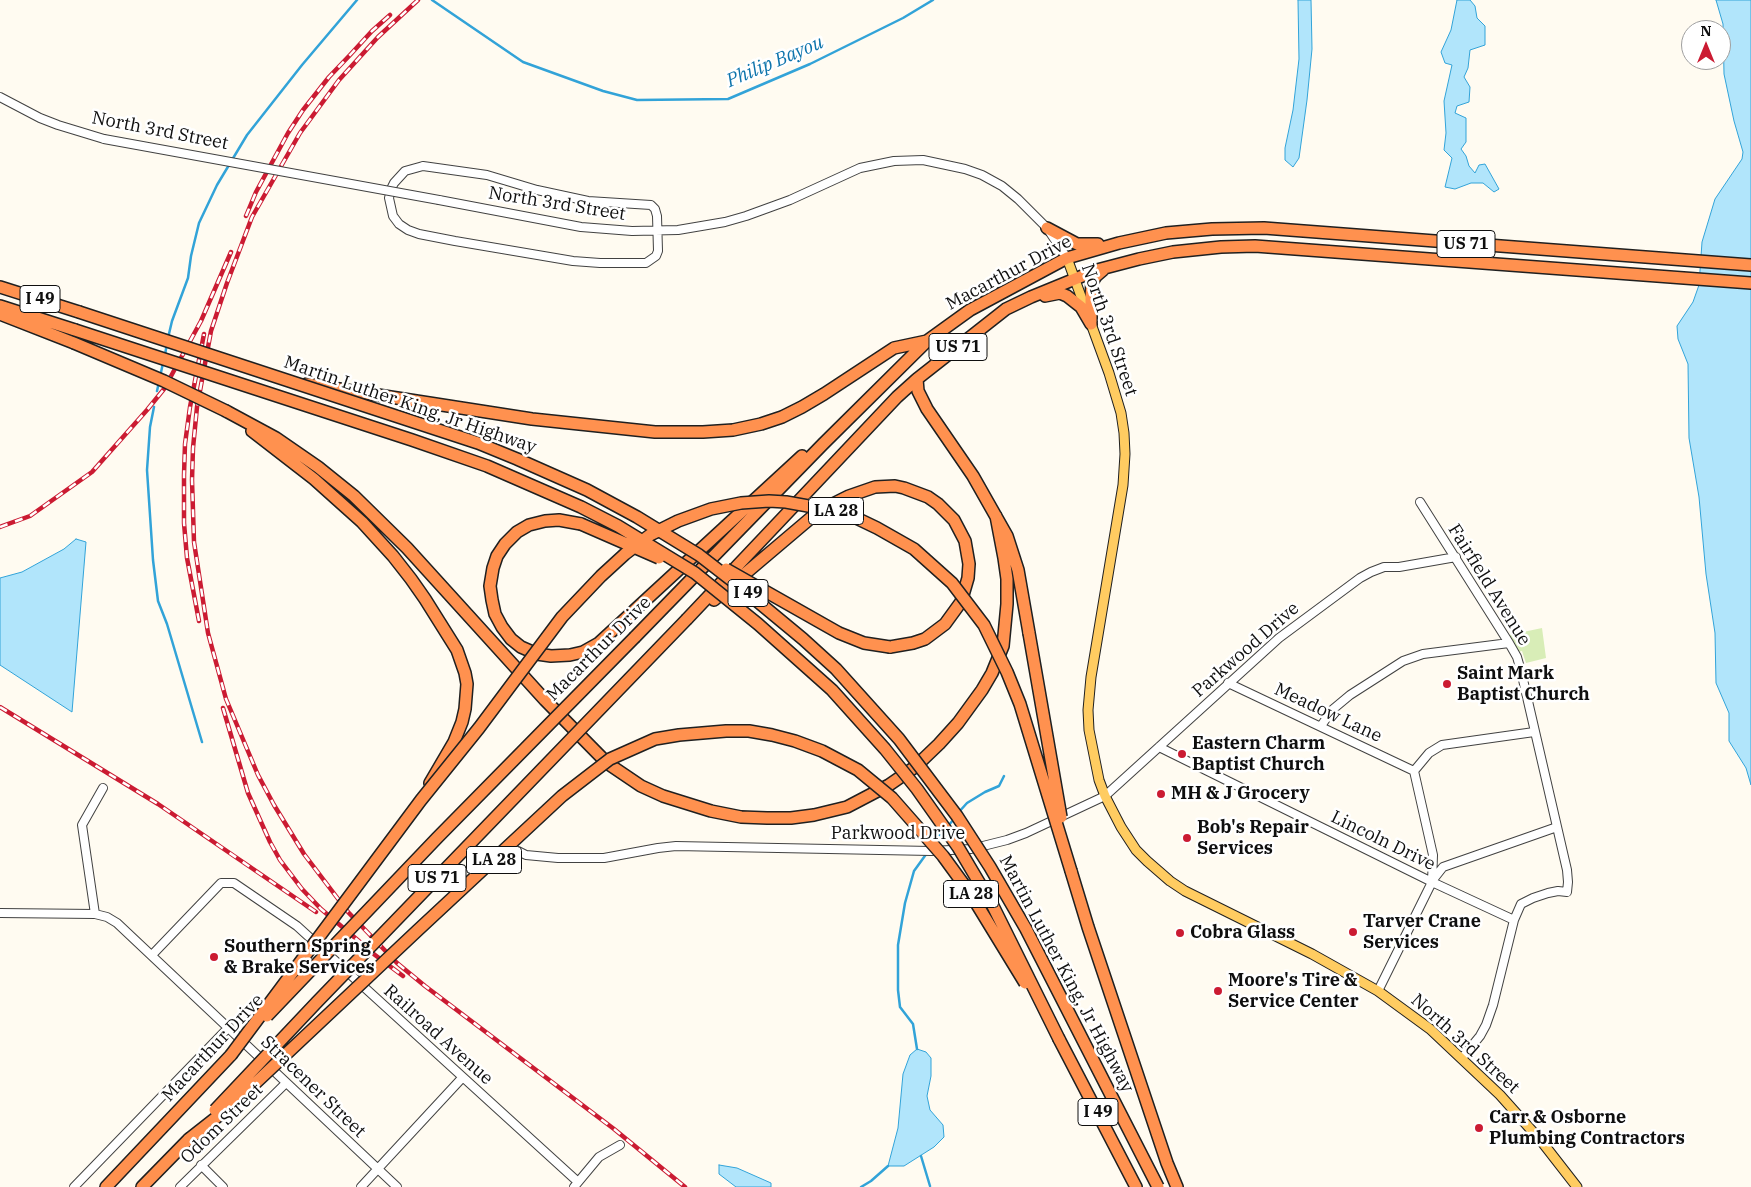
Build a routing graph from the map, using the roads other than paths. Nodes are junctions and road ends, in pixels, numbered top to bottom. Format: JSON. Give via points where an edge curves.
{"nodes":[{"id":1,"x":0,"y":97,"type":"edge"},
{"id":2,"x":1047,"y":228,"type":"junction"},
{"id":3,"x":658,"y":231,"type":"junction"},
{"id":4,"x":1166,"y":234,"type":"junction"},
{"id":5,"x":1067,"y":258,"type":"junction"},
{"id":6,"x":1751,"y":265,"type":"edge"},
{"id":7,"x":1109,"y":267,"type":"junction"},
{"id":8,"x":1075,"y":278,"type":"junction"},
{"id":9,"x":1751,"y":284,"type":"edge"},
{"id":10,"x":0,"y":287,"type":"edge"},
{"id":11,"x":0,"y":306,"type":"edge"},
{"id":12,"x":1006,"y":310,"type":"junction"},
{"id":13,"x":0,"y":314,"type":"edge"},
{"id":14,"x":1091,"y":324,"type":"junction"},
{"id":15,"x":927,"y":341,"type":"junction"},
{"id":16,"x":917,"y":379,"type":"junction"},
{"id":17,"x":284,"y":380,"type":"junction"},
{"id":18,"x":226,"y":411,"type":"junction"},
{"id":19,"x":823,"y":444,"type":"junction"},
{"id":20,"x":1420,"y":502,"type":"dead end"},
{"id":21,"x":996,"y":516,"type":"junction"},
{"id":22,"x":699,"y":555,"type":"junction"},
{"id":23,"x":1456,"y":557,"type":"junction"},
{"id":24,"x":695,"y":573,"type":"junction"},
{"id":25,"x":688,"y":619,"type":"junction"},
{"id":26,"x":1509,"y":643,"type":"junction"},
{"id":27,"x":1228,"y":683,"type":"junction"},
{"id":28,"x":1321,"y":726,"type":"junction"},
{"id":29,"x":1534,"y":732,"type":"junction"},
{"id":30,"x":1159,"y":747,"type":"junction"},
{"id":31,"x":1414,"y":771,"type":"junction"},
{"id":32,"x":103,"y":788,"type":"dead end"},
{"id":33,"x":1105,"y":796,"type":"junction"},
{"id":34,"x":421,"y":800,"type":"junction"},
{"id":35,"x":1557,"y":827,"type":"junction"},
{"id":36,"x":518,"y":852,"type":"dead end"},
{"id":37,"x":1071,"y":870,"type":"junction"},
{"id":38,"x":1432,"y":882,"type":"junction"},
{"id":39,"x":0,"y":913,"type":"edge"},
{"id":40,"x":94,"y":914,"type":"junction"},
{"id":41,"x":1514,"y":920,"type":"junction"},
{"id":42,"x":152,"y":955,"type":"junction"},
{"id":43,"x":1378,"y":991,"type":"junction"},
{"id":44,"x":229,"y":1027,"type":"junction"},
{"id":45,"x":1059,"y":1039,"type":"junction"},
{"id":46,"x":231,"y":1055,"type":"junction"},
{"id":47,"x":1462,"y":1058,"type":"junction"},
{"id":48,"x":462,"y":1078,"type":"junction"},
{"id":49,"x":286,"y":1083,"type":"junction"},
{"id":50,"x":189,"y":1139,"type":"junction"},
{"id":51,"x":620,"y":1145,"type":"dead end"},
{"id":52,"x":201,"y":1165,"type":"junction"},
{"id":53,"x":377,"y":1169,"type":"junction"},
{"id":54,"x":576,"y":1184,"type":"edge"},
{"id":55,"x":74,"y":1187,"type":"edge"},
{"id":56,"x":106,"y":1187,"type":"edge"},
{"id":57,"x":142,"y":1187,"type":"edge"},
{"id":58,"x":180,"y":1187,"type":"edge"},
{"id":59,"x":224,"y":1187,"type":"edge"},
{"id":60,"x":361,"y":1187,"type":"edge"},
{"id":61,"x":397,"y":1187,"type":"edge"},
{"id":62,"x":1136,"y":1187,"type":"edge"},
{"id":63,"x":1158,"y":1187,"type":"edge"},
{"id":64,"x":1177,"y":1187,"type":"edge"},
{"id":65,"x":1577,"y":1187,"type":"edge"}],
"edges":[{"from":1,"to":3,"type":"street","name":"North 3rd Street","bridge":true,"via":[[58,126],[104,139],[581,227]]},
{"from":2,"to":3,"type":"street","name":"North 3rd Street","via":[[1018,199],[982,175],[934,161],[905,160],[860,168],[746,216],[699,227]]},
{"from":2,"to":4,"type":"highway","via":[[1085,245]]},
{"from":2,"to":5,"type":"street","name":"North 3rd Street"},
{"from":3,"to":3,"type":"street","via":[[657,216],[651,205],[588,201],[486,175],[434,167],[405,171],[394,182],[389,198],[393,216],[399,224],[414,232],[573,261],[646,263],[658,251]]},
{"from":4,"to":5,"type":"highway","name":"Macarthur Drive","number":"US 71","via":[[1119,242]]},
{"from":4,"to":6,"type":"highway","name":"Macarthur Drive","number":"US 71","via":[[1237,228],[1273,229]]},
{"from":5,"to":8,"type":"main road","name":"North 3rd Street"},
{"from":5,"to":15,"type":"highway","name":"Macarthur Drive","number":"US 71","via":[[970,310]]},
{"from":7,"to":8,"type":"highway","name":"Macarthur Drive","number":"US 71"},
{"from":7,"to":9,"type":"highway","name":"Macarthur Drive","number":"US 71","via":[[1182,251],[1289,248]]},
{"from":7,"to":14,"type":"highway","via":[[1092,282]]},
{"from":8,"to":12,"type":"highway","name":"Macarthur Drive","number":"US 71"},
{"from":8,"to":14,"type":"main road","name":"North 3rd Street"},
{"from":10,"to":17,"type":"highway","name":"Martin Luther King, Jr Highway","number":"I 49","bridge":true},
{"from":11,"to":24,"type":"highway","name":"Martin Luther King, Jr Highway","number":"I 49","bridge":true,"via":[[487,466],[618,526]]},
{"from":12,"to":14,"type":"highway","via":[[1044,296],[1060,294],[1074,300]]},
{"from":12,"to":16,"type":"highway","name":"Macarthur Drive","number":"US 71"},
{"from":13,"to":18,"type":"highway","bridge":true,"via":[[164,381]]},
{"from":14,"to":33,"type":"main road","name":"North 3rd Street","via":[[1117,399],[1125,454],[1088,701],[1092,749]]},
{"from":15,"to":17,"type":"highway","bridge":true,"via":[[894,348],[802,407],[761,424],[703,432],[655,432],[532,419]]},
{"from":15,"to":19,"type":"highway","name":"Macarthur Drive","number":"US 71"},
{"from":16,"to":21,"type":"highway","via":[[918,391],[927,409]]},
{"from":16,"to":25,"type":"highway","name":"Macarthur Drive","number":"US 71"},
{"from":17,"to":22,"type":"highway","name":"Martin Luther King, Jr Highway","number":"I 49","bridge":true,"via":[[478,443],[524,462],[616,505]]},
{"from":18,"to":21,"type":"highway","via":[[276,438],[354,496],[407,548],[545,700],[614,768],[641,786],[685,804],[741,816],[814,815],[847,807],[915,767],[958,723],[992,673],[1002,646],[1006,579]]},
{"from":18,"to":34,"type":"highway","bridge":true,"via":[[314,479],[362,522],[411,579],[457,650],[467,684],[462,722]]},
{"from":19,"to":24,"type":"highway","bridge":true,"via":[[797,460],[599,642],[583,652],[551,656],[521,647],[511,639],[495,614],[490,586],[497,556],[517,532],[529,525],[559,520],[581,524]]},
{"from":19,"to":46,"type":"highway","name":"Macarthur Drive","number":"US 71","bridge":true,"via":[[423,852]]},
{"from":20,"to":23,"type":"street","name":"Fairfield Avenue"},
{"from":21,"to":37,"type":"highway","bridge":true,"via":[[1007,536],[1018,570]]},
{"from":22,"to":25,"type":"highway","bridge":true,"via":[[744,578],[846,636],[890,647],[913,644],[945,624],[965,590],[969,564],[965,541],[946,510],[928,497],[895,486],[875,487],[818,511],[707,607]]},
{"from":22,"to":63,"type":"highway","name":"Martin Luther King, Jr Highway","number":"I 49","bridge":true,"via":[[819,653],[899,739],[938,790],[1026,929]]},
{"from":23,"to":26,"type":"street","name":"Fairfield Avenue"},
{"from":23,"to":27,"type":"street","name":"Parkwood Drive","via":[[1384,567],[1371,572],[1279,638]]},
{"from":24,"to":45,"type":"highway","name":"Martin Luther King, Jr Highway","number":"I 49","bridge":true,"via":[[832,690],[917,789],[958,847],[993,906]]},
{"from":25,"to":50,"type":"highway","name":"Macarthur Drive","number":"US 71","bridge":true,"via":[[317,1002]]},
{"from":26,"to":28,"type":"street","via":[[1423,654],[1403,662],[1350,695],[1332,710]]},
{"from":26,"to":29,"type":"street","name":"Fairfield Avenue","via":[[1521,671]]},
{"from":27,"to":28,"type":"street","name":"Meadow Lane"},
{"from":27,"to":30,"type":"street","name":"Parkwood Drive"},
{"from":28,"to":31,"type":"street","name":"Meadow Lane"},
{"from":29,"to":31,"type":"street","via":[[1442,745],[1429,753]]},
{"from":29,"to":35,"type":"street","name":"Fairfield Avenue"},
{"from":30,"to":33,"type":"street","name":"Parkwood Drive"},
{"from":30,"to":38,"type":"street","name":"Lincoln Drive"},
{"from":31,"to":38,"type":"street","via":[[1433,855]]},
{"from":32,"to":40,"type":"street","via":[[82,825]]},
{"from":33,"to":36,"type":"street","name":"Parkwood Drive","via":[[1026,833],[971,849],[931,852],[676,846],[604,858],[567,858]]},
{"from":33,"to":43,"type":"main road","name":"North 3rd Street","via":[[1136,850],[1170,882]]},
{"from":34,"to":37,"type":"highway","number":"LA 28","bridge":true,"via":[[562,617],[625,554],[650,535],[711,509],[741,503],[786,502],[836,511],[877,528],[914,549],[952,583],[984,625],[1007,672],[1020,704]]},
{"from":34,"to":46,"type":"highway","number":"LA 28","bridge":true},
{"from":35,"to":38,"type":"street","via":[[1443,867]]},
{"from":35,"to":41,"type":"street","name":"Fairfield Avenue","via":[[1567,870],[1567,892],[1548,893],[1521,904]]},
{"from":37,"to":64,"type":"highway"},
{"from":38,"to":41,"type":"street","name":"Lincoln Drive"},
{"from":38,"to":43,"type":"street"},
{"from":39,"to":40,"type":"street"},
{"from":40,"to":42,"type":"street","name":"Stracener Street","via":[[107,916],[117,923]]},
{"from":41,"to":47,"type":"street","via":[[1486,1025]]},
{"from":42,"to":44,"type":"street","name":"Stracener Street"},
{"from":42,"to":48,"type":"street","name":"Railroad Avenue","via":[[221,883],[234,883],[297,926]]},
{"from":43,"to":47,"type":"main road","name":"North 3rd Street","via":[[1430,1029]]},
{"from":44,"to":49,"type":"street","name":"Stracener Street"},
{"from":44,"to":55,"type":"street"},
{"from":45,"to":50,"type":"highway","number":"LA 28","bridge":true,"via":[[970,893],[937,848],[877,783],[840,760],[795,741],[749,731],[704,732],[655,739],[610,759],[592,771],[231,1106]]},
{"from":45,"to":62,"type":"highway","name":"Martin Luther King, Jr Highway","number":"I 49"},
{"from":46,"to":56,"type":"highway","name":"Macarthur Drive","number":"US 71"},
{"from":47,"to":65,"type":"main road","name":"North 3rd Street","via":[[1542,1142]]},
{"from":48,"to":53,"type":"street"},
{"from":48,"to":54,"type":"street","name":"Railroad Avenue"},
{"from":49,"to":52,"type":"street","name":"Odom Street"},
{"from":49,"to":53,"type":"street","name":"Stracener Street"},
{"from":50,"to":57,"type":"highway","name":"Macarthur Drive","number":"US 71"},
{"from":51,"to":54,"type":"street","via":[[599,1157]]},
{"from":52,"to":58,"type":"street","name":"Odom Street"},
{"from":52,"to":59,"type":"street"},
{"from":53,"to":60,"type":"street"},
{"from":53,"to":61,"type":"street","name":"Stracener Street"}]}
